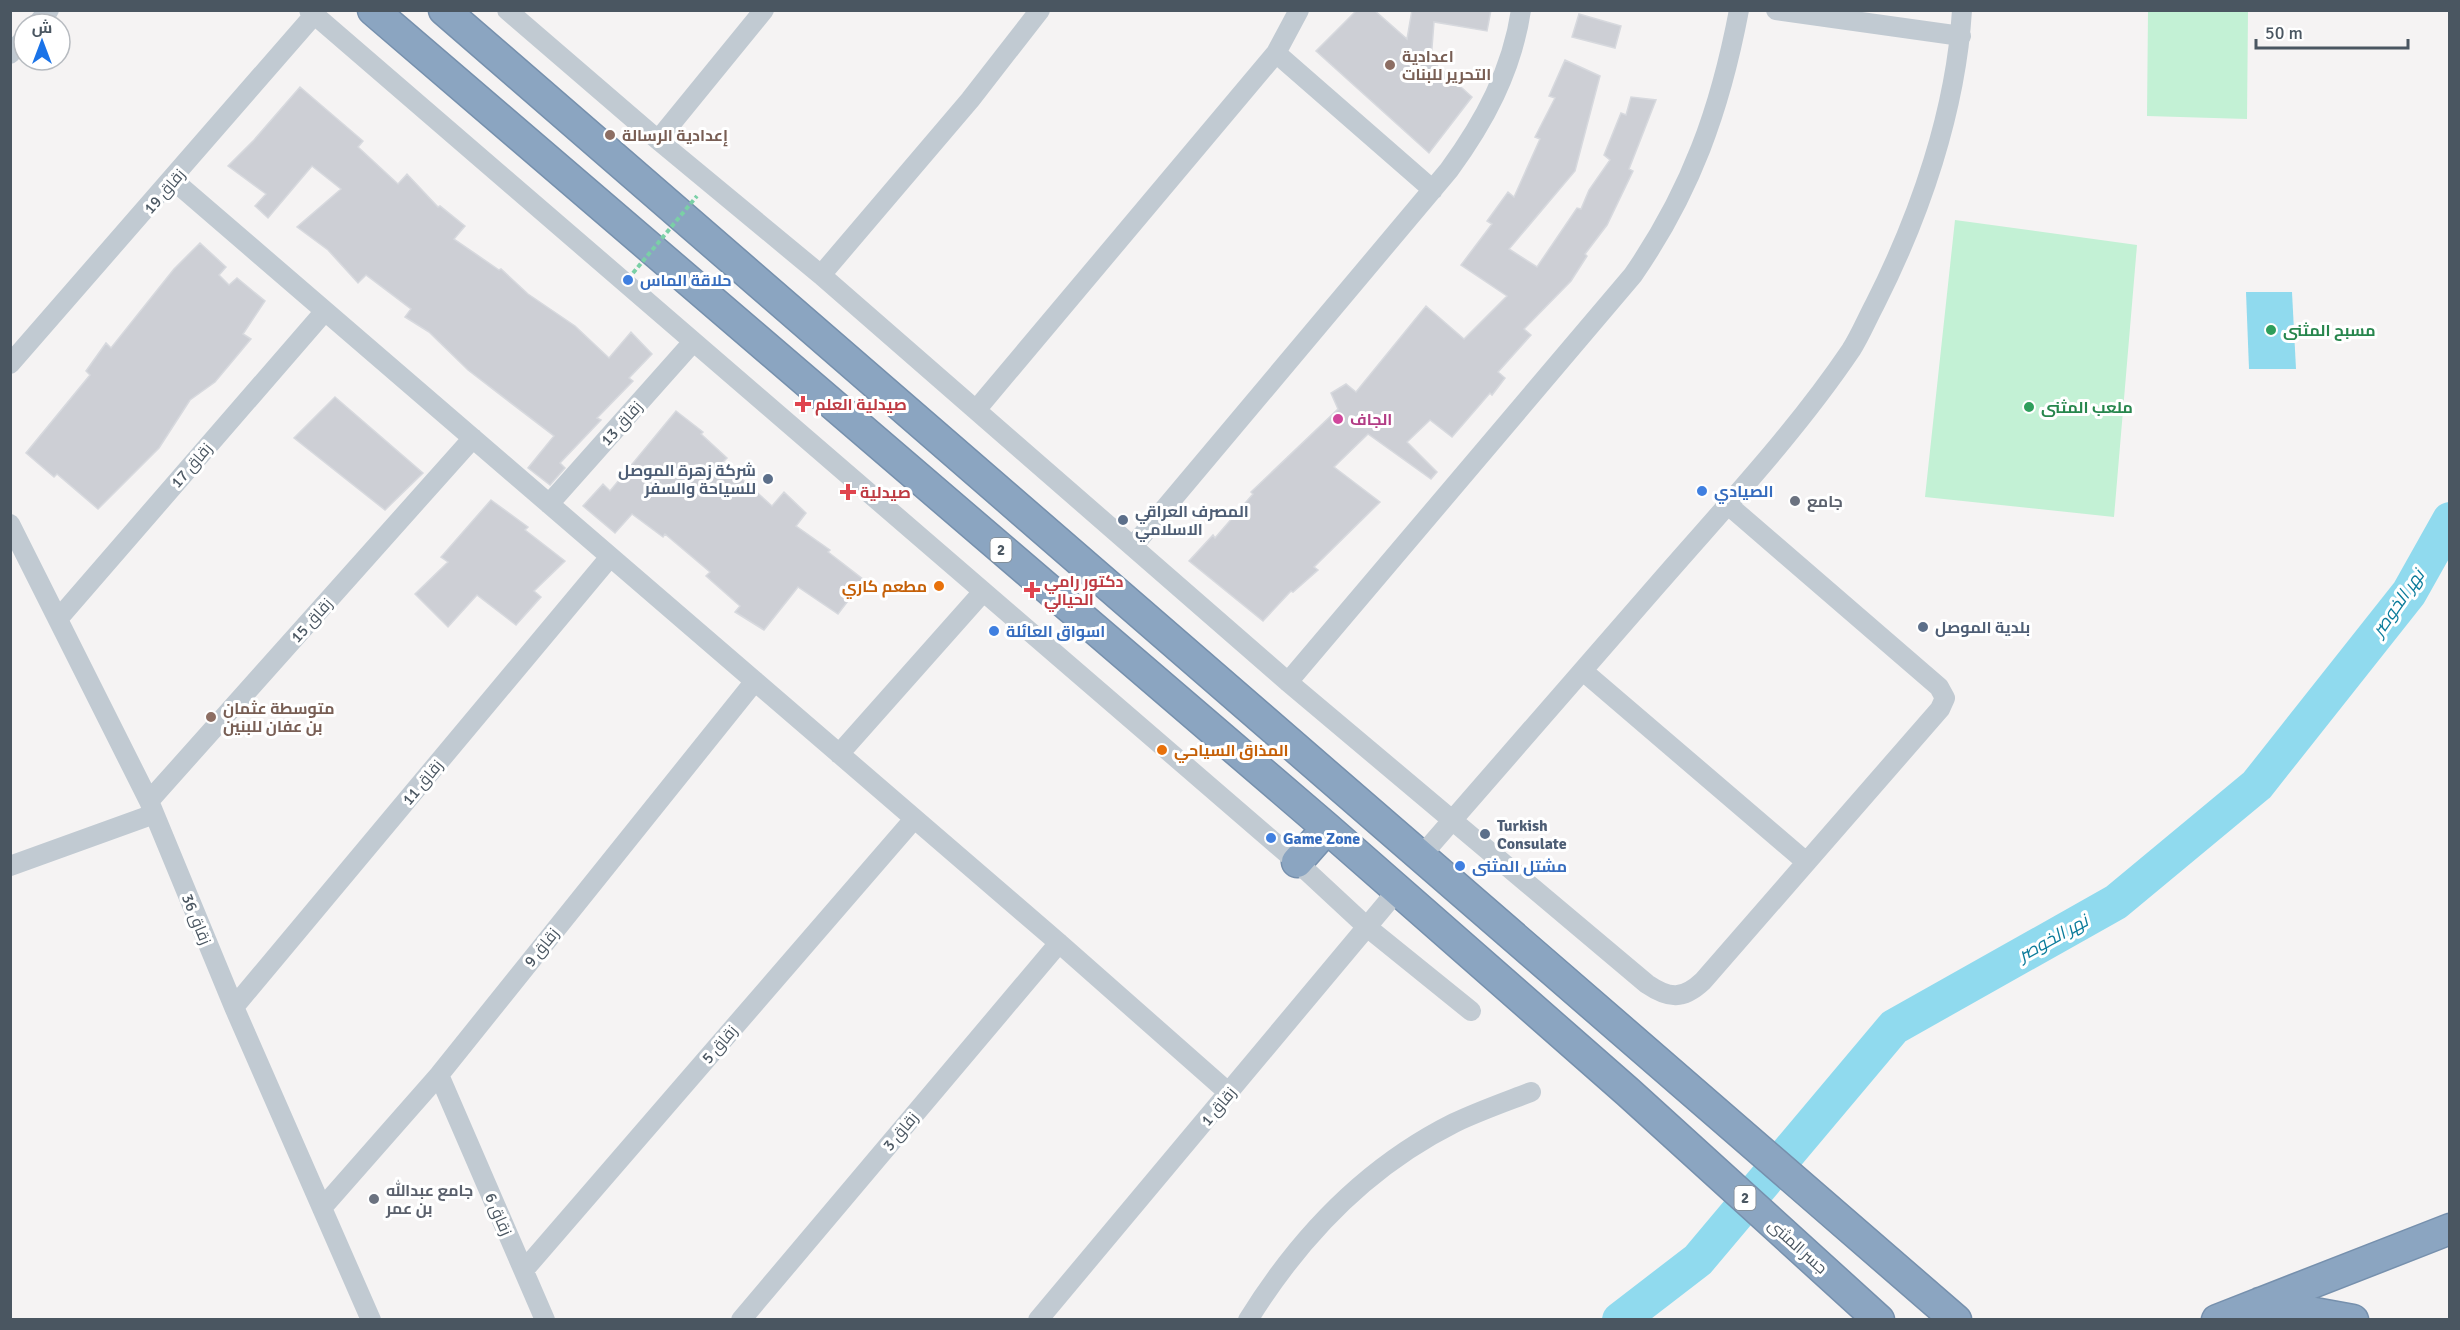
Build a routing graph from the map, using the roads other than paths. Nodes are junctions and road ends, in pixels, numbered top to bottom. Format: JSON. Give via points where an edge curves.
{"nodes":[{"id":1,"x":373,"y":10,"type":"edge"},
{"id":2,"x":444,"y":10,"type":"edge"},
{"id":3,"x":507,"y":10,"type":"edge"},
{"id":4,"x":764,"y":10,"type":"edge"},
{"id":5,"x":1040,"y":10,"type":"edge"},
{"id":6,"x":1299,"y":10,"type":"edge"},
{"id":7,"x":1521,"y":10,"type":"edge"},
{"id":8,"x":1739,"y":10,"type":"edge"},
{"id":9,"x":1776,"y":10,"type":"edge"},
{"id":10,"x":1962,"y":10,"type":"edge"},
{"id":11,"x":312,"y":13,"type":"edge"},
{"id":12,"x":1961,"y":36,"type":"junction"},
{"id":13,"x":1276,"y":53,"type":"junction"},
{"id":14,"x":658,"y":140,"type":"junction"},
{"id":15,"x":173,"y":180,"type":"junction"},
{"id":16,"x":1433,"y":190,"type":"junction"},
{"id":17,"x":821,"y":275,"type":"junction"},
{"id":18,"x":325,"y":311,"type":"junction"},
{"id":19,"x":693,"y":342,"type":"junction"},
{"id":20,"x":10,"y":364,"type":"edge"},
{"id":21,"x":976,"y":410,"type":"junction"},
{"id":22,"x":473,"y":438,"type":"junction"},
{"id":23,"x":549,"y":504,"type":"junction"},
{"id":24,"x":1727,"y":504,"type":"junction"},
{"id":25,"x":10,"y":524,"type":"edge"},
{"id":26,"x":1134,"y":545,"type":"junction"},
{"id":27,"x":610,"y":556,"type":"junction"},
{"id":28,"x":982,"y":593,"type":"junction"},
{"id":29,"x":58,"y":619,"type":"junction"},
{"id":30,"x":1583,"y":670,"type":"junction"},
{"id":31,"x":755,"y":681,"type":"junction"},
{"id":32,"x":1288,"y":682,"type":"junction"},
{"id":33,"x":840,"y":754,"type":"junction"},
{"id":34,"x":152,"y":808,"type":"junction"},
{"id":35,"x":915,"y":819,"type":"junction"},
{"id":36,"x":1451,"y":821,"type":"junction"},
{"id":37,"x":1327,"y":828,"type":"junction"},
{"id":38,"x":1422,"y":855,"type":"junction"},
{"id":39,"x":1805,"y":861,"type":"junction"},
{"id":40,"x":1297,"y":862,"type":"junction"},
{"id":41,"x":10,"y":866,"type":"edge"},
{"id":42,"x":1396,"y":892,"type":"junction"},
{"id":43,"x":1367,"y":927,"type":"junction"},
{"id":44,"x":1059,"y":943,"type":"junction"},
{"id":45,"x":234,"y":1007,"type":"junction"},
{"id":46,"x":1471,"y":1011,"type":"dead end"},
{"id":47,"x":439,"y":1075,"type":"junction"},
{"id":48,"x":1531,"y":1092,"type":"dead end"},
{"id":49,"x":1229,"y":1093,"type":"junction"},
{"id":50,"x":322,"y":1208,"type":"junction"},
{"id":51,"x":2450,"y":1229,"type":"edge"},
{"id":52,"x":524,"y":1270,"type":"junction"},
{"id":53,"x":2260,"y":1303,"type":"junction"},
{"id":54,"x":1871,"y":1312,"type":"edge"},
{"id":55,"x":371,"y":1320,"type":"edge"},
{"id":56,"x":545,"y":1320,"type":"edge"},
{"id":57,"x":741,"y":1320,"type":"edge"},
{"id":58,"x":1038,"y":1320,"type":"edge"},
{"id":59,"x":1248,"y":1320,"type":"edge"},
{"id":60,"x":1956,"y":1320,"type":"edge"},
{"id":61,"x":2217,"y":1320,"type":"edge"},
{"id":62,"x":2353,"y":1320,"type":"edge"}],
"edges":[{"from":1,"to":37,"type":"highway","number":"2"},
{"from":2,"to":38,"type":"highway"},
{"from":3,"to":14,"type":"street"},
{"from":4,"to":14,"type":"street"},
{"from":5,"to":17,"type":"street","via":[[970,100]]},
{"from":6,"to":13,"type":"street"},
{"from":7,"to":16,"type":"street","via":[[1492,105]]},
{"from":8,"to":32,"type":"street","via":[[1726,75],[1705,142],[1658,240],[1633,275]]},
{"from":9,"to":12,"type":"street"},
{"from":10,"to":12,"type":"street"},
{"from":11,"to":15,"type":"street","name":"زقاق 19"},
{"from":11,"to":19,"type":"street"},
{"from":12,"to":24,"type":"street","via":[[1943,123],[1916,210],[1888,278],[1853,347],[1829,381]]},
{"from":13,"to":16,"type":"street"},
{"from":13,"to":21,"type":"street"},
{"from":14,"to":17,"type":"street"},
{"from":15,"to":18,"type":"street"},
{"from":15,"to":20,"type":"street","name":"زقاق 19"},
{"from":16,"to":26,"type":"street"},
{"from":17,"to":21,"type":"street"},
{"from":18,"to":22,"type":"street"},
{"from":18,"to":29,"type":"street","name":"زقاق 17"},
{"from":19,"to":23,"type":"street","name":"زقاق 13"},
{"from":19,"to":28,"type":"street"},
{"from":21,"to":26,"type":"street"},
{"from":22,"to":23,"type":"street"},
{"from":22,"to":34,"type":"street","name":"زقاق 15"},
{"from":23,"to":27,"type":"street"},
{"from":24,"to":30,"type":"street"},
{"from":24,"to":39,"type":"street","via":[[1939,687],[1945,698],[1940,709]]},
{"from":25,"to":29,"type":"street","name":"زقاق 36"},
{"from":26,"to":32,"type":"street"},
{"from":27,"to":31,"type":"street"},
{"from":27,"to":45,"type":"street","name":"زقاق 11"},
{"from":28,"to":33,"type":"street"},
{"from":28,"to":40,"type":"street"},
{"from":29,"to":34,"type":"street","name":"زقاق 36"},
{"from":30,"to":36,"type":"street"},
{"from":30,"to":39,"type":"street"},
{"from":31,"to":33,"type":"street"},
{"from":31,"to":47,"type":"street","name":"زقاق 9"},
{"from":32,"to":36,"type":"street"},
{"from":33,"to":35,"type":"street"},
{"from":34,"to":41,"type":"street"},
{"from":34,"to":45,"type":"street","name":"زقاق 36"},
{"from":35,"to":44,"type":"street"},
{"from":35,"to":52,"type":"street","name":"زقاق 5"},
{"from":36,"to":38,"type":"street"},
{"from":36,"to":39,"type":"street","via":[[1647,984],[1662,995],[1676,997],[1690,993],[1703,981]]},
{"from":37,"to":40,"type":"highway"},
{"from":37,"to":42,"type":"highway","number":"2"},
{"from":38,"to":60,"type":"highway"},
{"from":40,"to":43,"type":"street"},
{"from":42,"to":43,"type":"street","name":"زقاق 1"},
{"from":42,"to":54,"type":"highway","name":"جسر المثنى","number":"2","via":[[1628,1092]]},
{"from":43,"to":46,"type":"street"},
{"from":43,"to":49,"type":"street","name":"زقاق 1"},
{"from":44,"to":49,"type":"street"},
{"from":44,"to":57,"type":"street","name":"زقاق 3"},
{"from":45,"to":50,"type":"street","name":"زقاق 36"},
{"from":47,"to":50,"type":"street","name":"زقاق 9"},
{"from":47,"to":52,"type":"street","name":"زقاق 6"},
{"from":48,"to":59,"type":"street","via":[[1454,1123],[1409,1149],[1337,1204],[1270,1284]]},
{"from":49,"to":58,"type":"street","name":"زقاق 1"},
{"from":50,"to":55,"type":"street","name":"زقاق 36"},
{"from":51,"to":53,"type":"highway"},
{"from":52,"to":56,"type":"street","name":"زقاق 6"},
{"from":53,"to":61,"type":"highway"},
{"from":53,"to":62,"type":"highway"}]}
